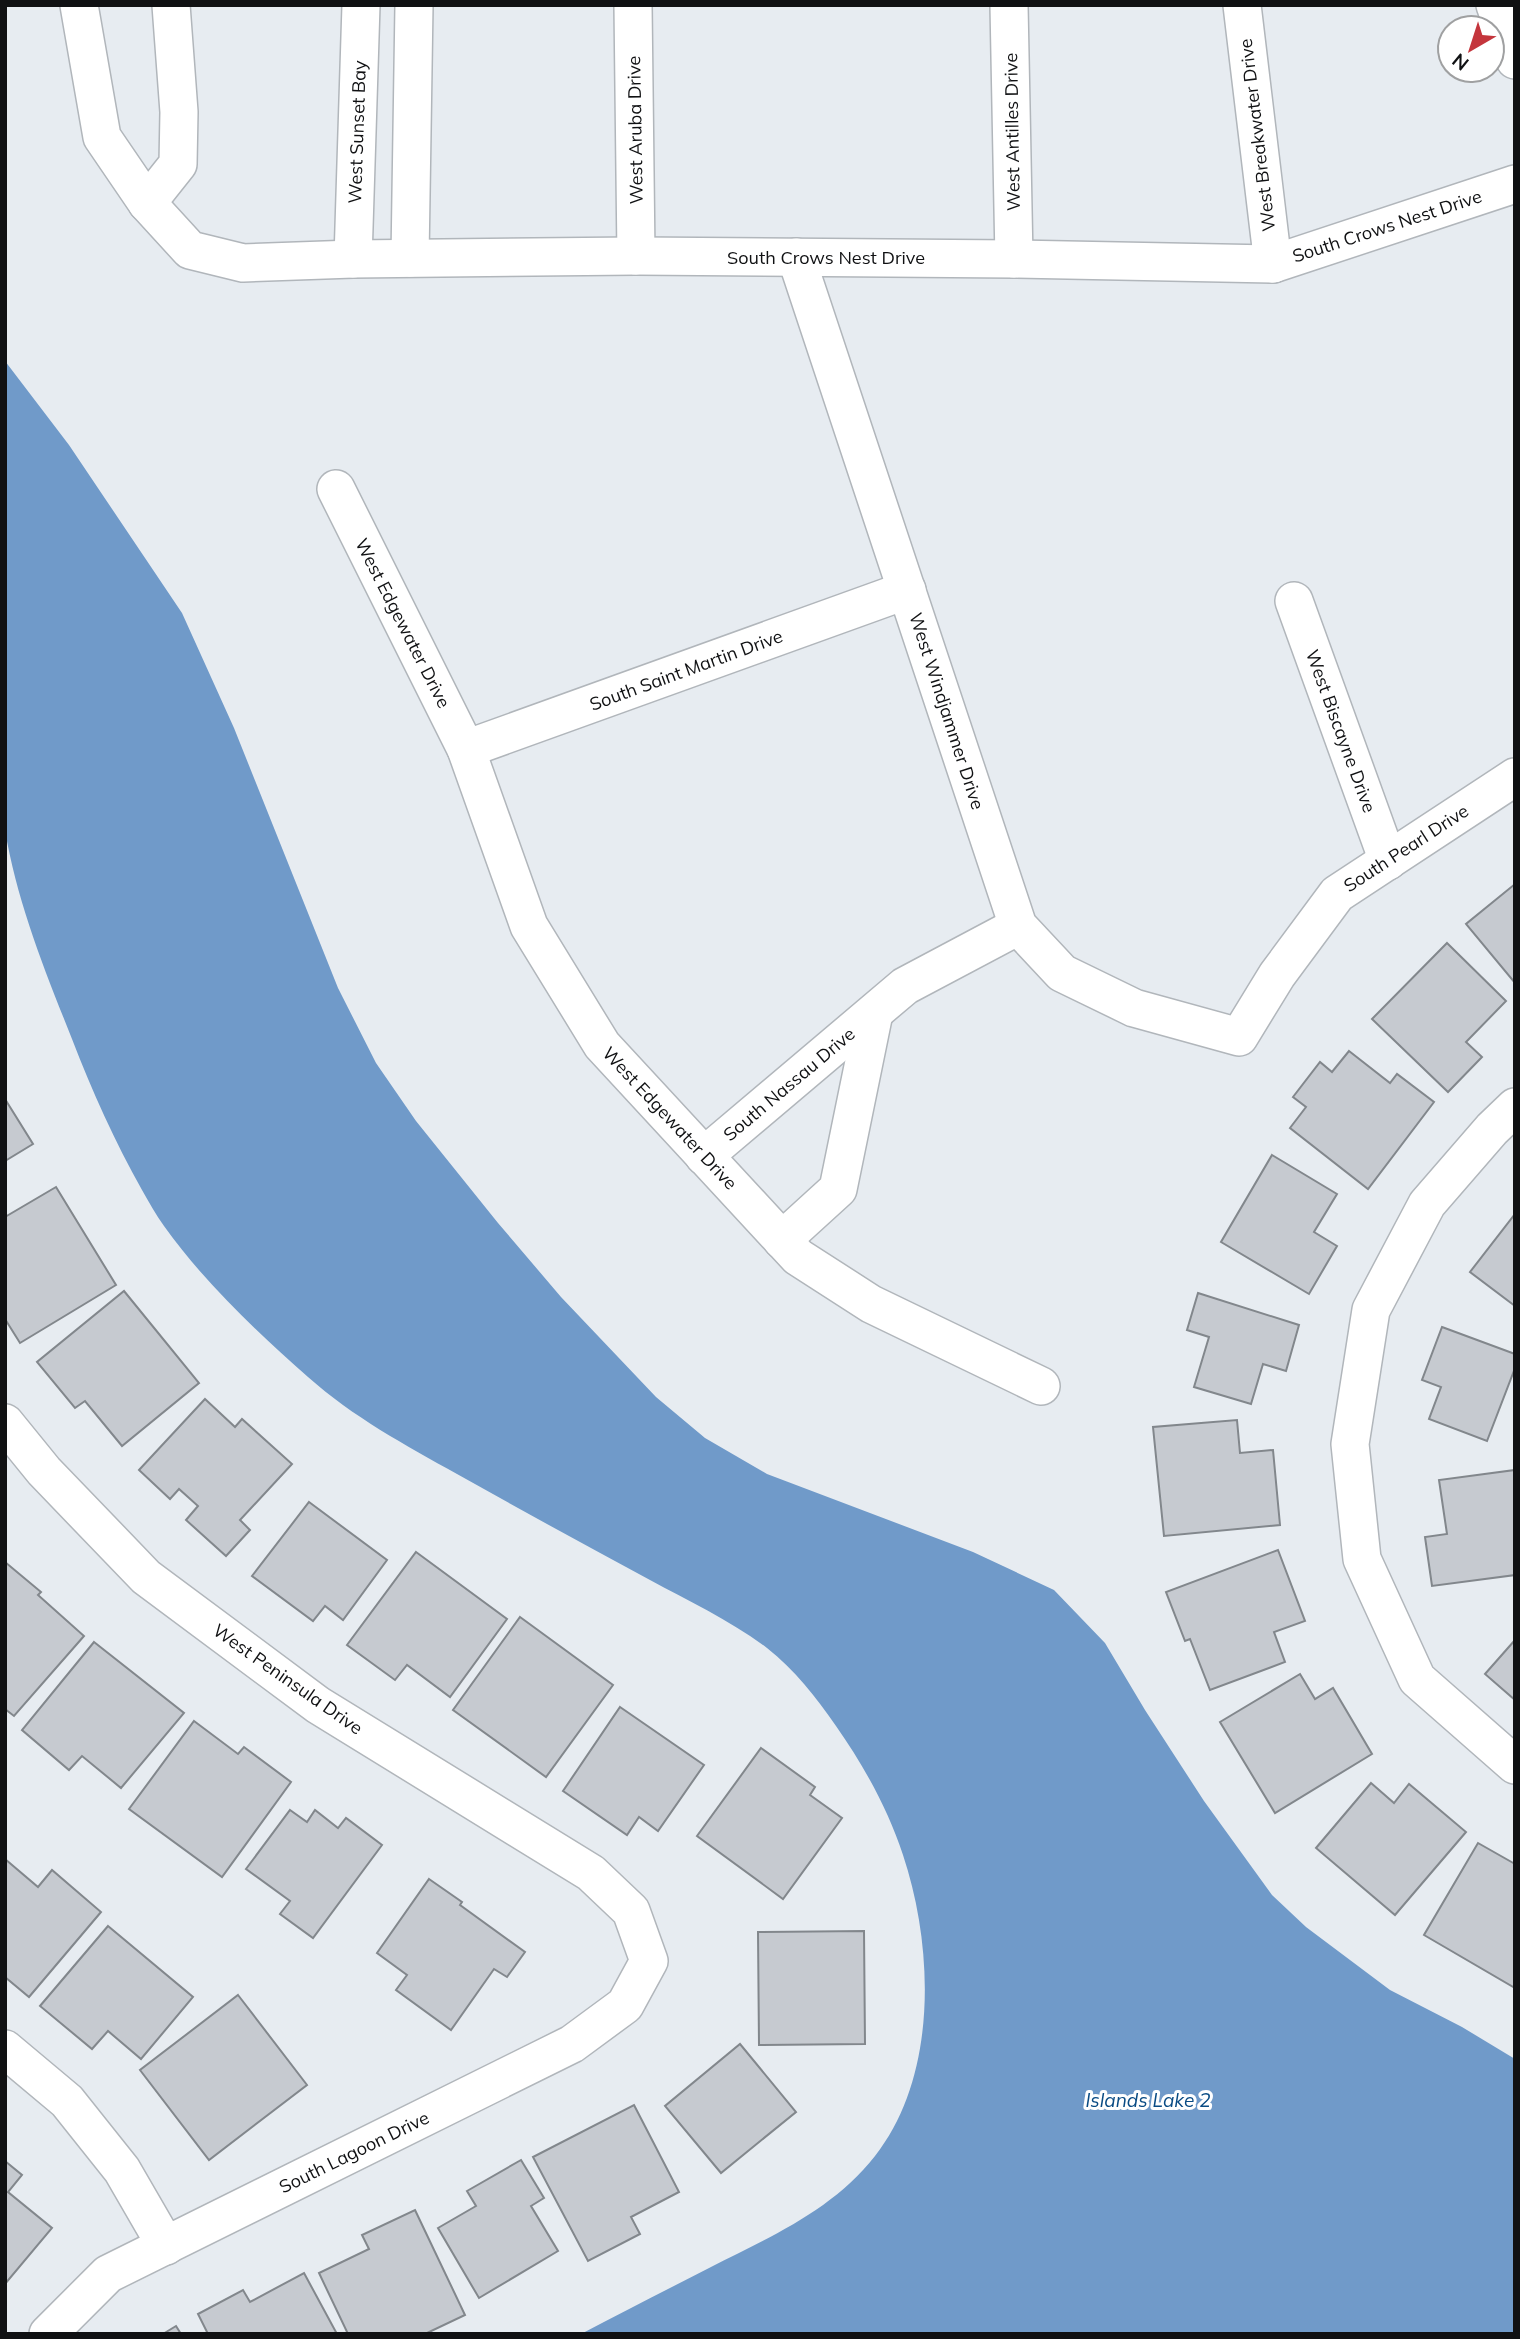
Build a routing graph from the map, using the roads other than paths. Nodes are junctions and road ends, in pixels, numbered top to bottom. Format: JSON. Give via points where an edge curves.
{"nodes":[{"id":1,"x":79,"y":5,"type":"edge"},
{"id":2,"x":171,"y":5,"type":"edge"},
{"id":3,"x":361,"y":5,"type":"edge"},
{"id":4,"x":414,"y":5,"type":"edge"},
{"id":5,"x":633,"y":5,"type":"edge"},
{"id":6,"x":1009,"y":5,"type":"edge"},
{"id":7,"x":1242,"y":5,"type":"edge"},
{"id":8,"x":1495,"y":5,"type":"edge"},
{"id":9,"x":1515,"y":60,"type":"edge"},
{"id":10,"x":1515,"y":184,"type":"edge"},
{"id":11,"x":147,"y":203,"type":"junction"},
{"id":12,"x":636,"y":256,"type":"junction"},
{"id":13,"x":796,"y":257,"type":"junction"},
{"id":14,"x":410,"y":258,"type":"junction"},
{"id":15,"x":353,"y":259,"type":"junction"},
{"id":16,"x":1014,"y":259,"type":"junction"},
{"id":17,"x":1273,"y":264,"type":"junction"},
{"id":18,"x":336,"y":489,"type":"dead end"},
{"id":19,"x":906,"y":590,"type":"junction"},
{"id":20,"x":1294,"y":601,"type":"dead end"},
{"id":21,"x":466,"y":749,"type":"junction"},
{"id":22,"x":1515,"y":777,"type":"edge"},
{"id":23,"x":1388,"y":861,"type":"junction"},
{"id":24,"x":1018,"y":926,"type":"junction"},
{"id":25,"x":874,"y":1013,"type":"junction"},
{"id":26,"x":1239,"y":1037,"type":"joint"},
{"id":27,"x":1515,"y":1107,"type":"edge"},
{"id":28,"x":704,"y":1156,"type":"junction"},
{"id":29,"x":782,"y":1240,"type":"junction"},
{"id":30,"x":1041,"y":1386,"type":"dead end"},
{"id":31,"x":5,"y":1423,"type":"edge"},
{"id":32,"x":1515,"y":1765,"type":"edge"},
{"id":33,"x":649,"y":1961,"type":"joint"},
{"id":34,"x":5,"y":2049,"type":"edge"},
{"id":35,"x":166,"y":2246,"type":"junction"},
{"id":36,"x":48,"y":2334,"type":"edge"}],
"edges":[{"from":1,"to":11,"type":"street","name":"South Crows Nest Drive","via":[[102,137]]},
{"from":2,"to":11,"type":"street","via":[[178,164]]},
{"from":3,"to":15,"type":"street","name":"West Sunset Bay"},
{"from":4,"to":14,"type":"street"},
{"from":5,"to":12,"type":"street","name":"West Aruba Drive"},
{"from":6,"to":16,"type":"street","name":"West Antilles Drive"},
{"from":7,"to":17,"type":"street","name":"West Breakwater Drive"},
{"from":8,"to":9,"type":"street"},
{"from":10,"to":17,"type":"street","name":"South Crows Nest Drive"},
{"from":11,"to":15,"type":"street","name":"South Crows Nest Drive","via":[[190,250],[243,263]]},
{"from":12,"to":13,"type":"street","name":"South Crows Nest Drive"},
{"from":12,"to":14,"type":"street","name":"South Crows Nest Drive"},
{"from":13,"to":16,"type":"street","name":"South Crows Nest Drive"},
{"from":13,"to":19,"type":"street","name":"West Windjammer Drive"},
{"from":14,"to":15,"type":"street","name":"South Crows Nest Drive"},
{"from":16,"to":17,"type":"street","name":"South Crows Nest Drive"},
{"from":18,"to":21,"type":"street","name":"West Edgewater Drive"},
{"from":19,"to":21,"type":"street","name":"South Saint Martin Drive"},
{"from":19,"to":24,"type":"street","name":"West Windjammer Drive"},
{"from":20,"to":23,"type":"street","name":"West Biscayne Drive"},
{"from":21,"to":28,"type":"street","name":"West Edgewater Drive","via":[[529,926],[602,1045]]},
{"from":22,"to":23,"type":"street","name":"South Pearl Drive"},
{"from":23,"to":26,"type":"street","name":"South Pearl Drive","via":[[1336,894]]},
{"from":24,"to":25,"type":"street","name":"South Nassau Drive","via":[[905,986]]},
{"from":24,"to":26,"type":"street","name":"West Windjammer Drive","via":[[1062,973],[1133,1008]]},
{"from":25,"to":28,"type":"street","name":"South Nassau Drive"},
{"from":25,"to":29,"type":"street","name":"South Nassau Drive","via":[[838,1189]]},
{"from":27,"to":32,"type":"street","via":[[1427,1204],[1371,1310],[1350,1444],[1362,1559],[1417,1679]]},
{"from":28,"to":29,"type":"street","name":"West Edgewater Drive"},
{"from":29,"to":30,"type":"street","name":"West Edgewater Drive","via":[[798,1257],[871,1304]]},
{"from":31,"to":33,"type":"street","name":"West Peninsula Drive","via":[[44,1471],[146,1577],[318,1704],[591,1873],[631,1911]]},
{"from":33,"to":35,"type":"street","name":"South Lagoon Drive","via":[[625,2005],[572,2044]]},
{"from":34,"to":35,"type":"street","via":[[67,2101],[122,2170]]},
{"from":35,"to":36,"type":"street","name":"South Lagoon Drive","via":[[108,2274]]}]}
